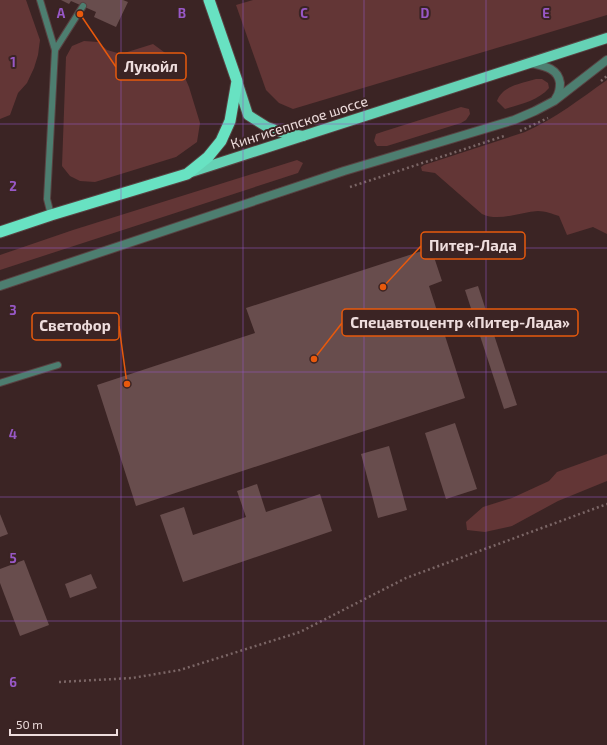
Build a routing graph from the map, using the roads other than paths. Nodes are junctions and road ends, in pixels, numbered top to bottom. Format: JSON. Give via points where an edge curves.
{"nodes":[{"id":1,"x":40,"y":0,"type":"edge"},
{"id":2,"x":209,"y":0,"type":"edge"},
{"id":3,"x":83,"y":6,"type":"dead end"},
{"id":4,"x":607,"y":38,"type":"edge"},
{"id":5,"x":55,"y":50,"type":"junction"},
{"id":6,"x":607,"y":60,"type":"edge"},
{"id":7,"x":531,"y":63,"type":"junction"},
{"id":8,"x":237,"y":81,"type":"junction"},
{"id":9,"x":554,"y":101,"type":"junction"},
{"id":10,"x":305,"y":137,"type":"junction"},
{"id":11,"x":187,"y":174,"type":"junction"},
{"id":12,"x":52,"y":215,"type":"junction"},
{"id":13,"x":0,"y":232,"type":"edge"},
{"id":14,"x":0,"y":286,"type":"edge"},
{"id":15,"x":58,"y":365,"type":"dead end"},
{"id":16,"x":0,"y":383,"type":"edge"}],
"edges":[{"from":1,"to":5,"type":"lane"},
{"from":2,"to":8,"type":"highway"},
{"from":3,"to":5,"type":"lane"},
{"from":4,"to":7,"type":"main road","name":"Кингисеппское шоссе"},
{"from":5,"to":12,"type":"lane","via":[[47,192]]},
{"from":6,"to":9,"type":"street"},
{"from":7,"to":9,"type":"street","via":[[546,66],[556,72],[560,86],[559,94]]},
{"from":7,"to":10,"type":"main road","name":"Кингисеппское шоссе"},
{"from":8,"to":10,"type":"main road","via":[[248,115],[266,127]]},
{"from":8,"to":11,"type":"highway","via":[[230,121],[221,141],[208,157]]},
{"from":9,"to":14,"type":"street","via":[[514,120],[344,172]]},
{"from":10,"to":11,"type":"main road","name":"Кингисеппское шоссе"},
{"from":11,"to":12,"type":"highway","name":"Кингисеппское шоссе"},
{"from":12,"to":13,"type":"highway","name":"Кингисеппское шоссе"},
{"from":15,"to":16,"type":"lane"}]}
